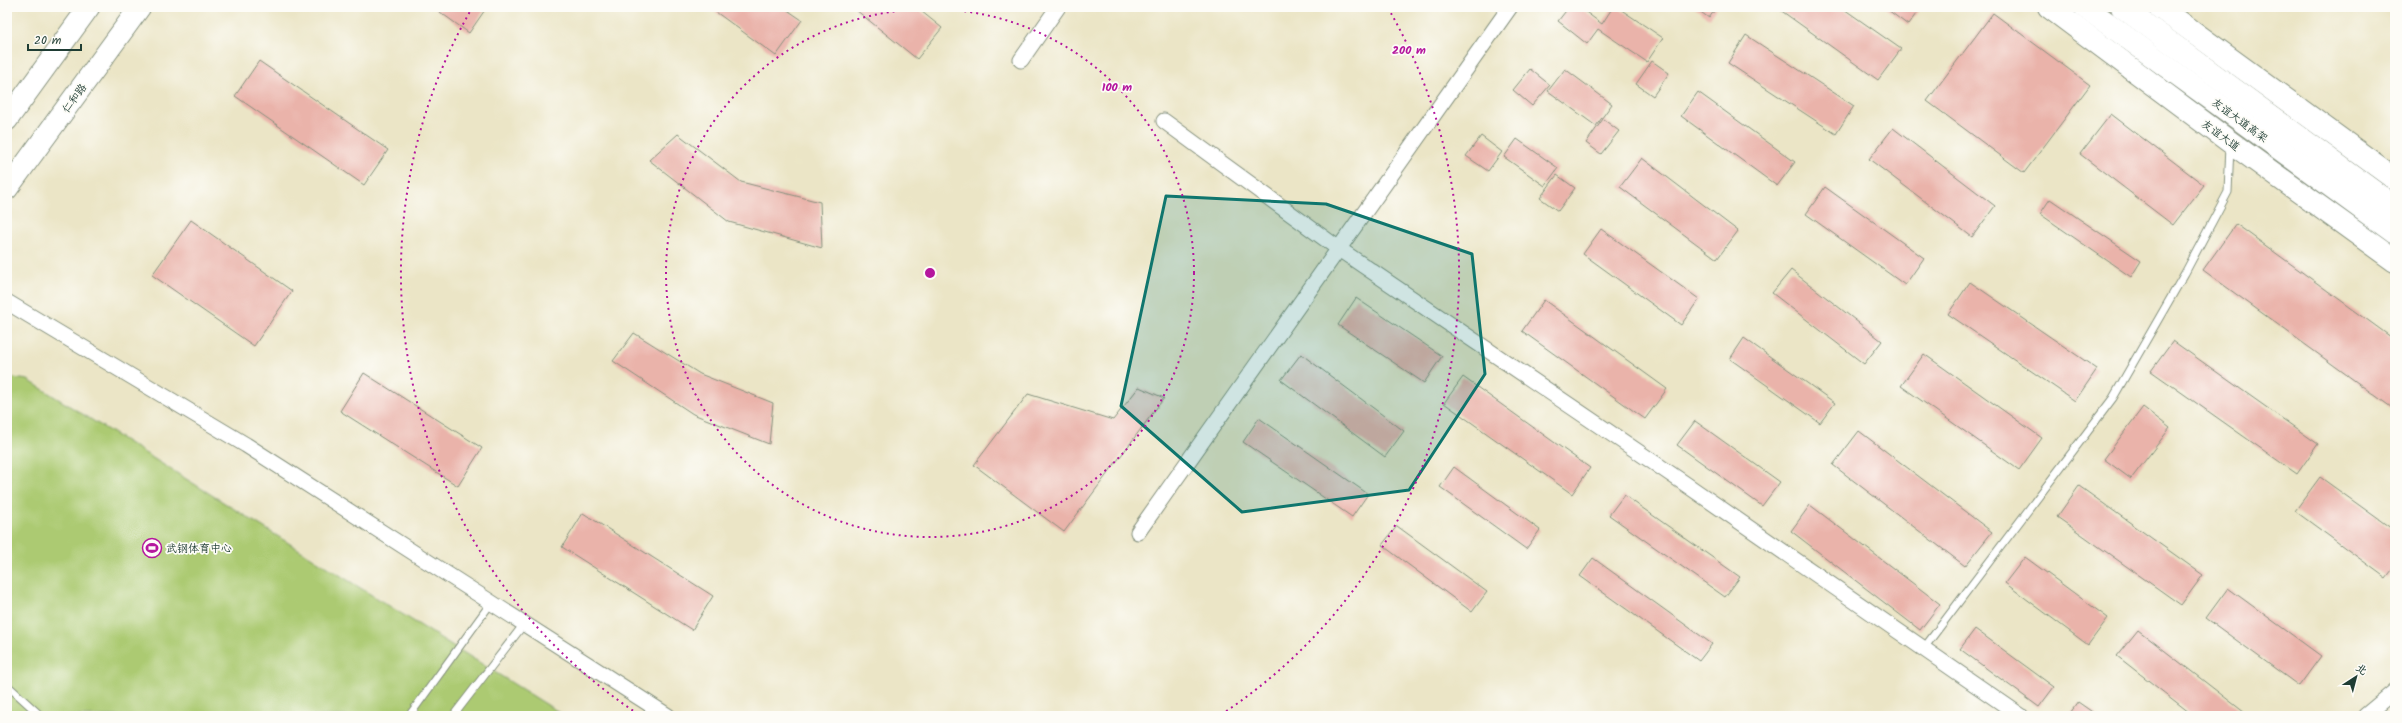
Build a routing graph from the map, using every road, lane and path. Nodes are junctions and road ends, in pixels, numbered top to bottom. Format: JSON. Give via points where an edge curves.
{"nodes":[{"id":1,"x":90,"y":7,"type":"edge"},
{"id":2,"x":140,"y":7,"type":"edge"},
{"id":3,"x":1058,"y":7,"type":"edge"},
{"id":4,"x":1510,"y":7,"type":"edge"},
{"id":5,"x":2049,"y":7,"type":"edge"},
{"id":6,"x":2085,"y":7,"type":"edge"},
{"id":7,"x":2122,"y":7,"type":"edge"},
{"id":8,"x":2159,"y":7,"type":"edge"},
{"id":9,"x":1021,"y":60,"type":"dead end"},
{"id":10,"x":7,"y":120,"type":"edge"},
{"id":11,"x":1164,"y":121,"type":"dead end"},
{"id":12,"x":2230,"y":142,"type":"junction"},
{"id":13,"x":2395,"y":179,"type":"edge"},
{"id":14,"x":7,"y":189,"type":"edge"},
{"id":15,"x":2395,"y":207,"type":"edge"},
{"id":16,"x":2395,"y":233,"type":"edge"},
{"id":17,"x":1339,"y":249,"type":"junction"},
{"id":18,"x":2395,"y":261,"type":"edge"},
{"id":19,"x":7,"y":302,"type":"edge"},
{"id":20,"x":1138,"y":532,"type":"dead end"},
{"id":21,"x":491,"y":603,"type":"junction"},
{"id":22,"x":524,"y":624,"type":"junction"},
{"id":23,"x":1924,"y":648,"type":"junction"},
{"id":24,"x":7,"y":685,"type":"edge"},
{"id":25,"x":2395,"y":692,"type":"edge"},
{"id":26,"x":40,"y":716,"type":"edge"},
{"id":27,"x":409,"y":716,"type":"edge"},
{"id":28,"x":453,"y":716,"type":"edge"},
{"id":29,"x":668,"y":716,"type":"edge"},
{"id":30,"x":2021,"y":716,"type":"edge"},
{"id":31,"x":2365,"y":716,"type":"edge"}],
"edges":[{"from":1,"to":10,"type":"main road"},
{"from":2,"to":14,"type":"main road","name":"仁和路"},
{"from":3,"to":9,"type":"street"},
{"from":4,"to":17,"type":"street"},
{"from":5,"to":12,"type":"main road","name":"友谊大道"},
{"from":6,"to":16,"type":"main road","name":"友谊大道高架"},
{"from":7,"to":15,"type":"main road","name":"友谊大道高架"},
{"from":8,"to":13,"type":"main road"},
{"from":11,"to":17,"type":"street"},
{"from":12,"to":18,"type":"main road","name":"友谊大道"},
{"from":12,"to":23,"type":"lane","via":[[2228,192],[2186,273],[2113,398]]},
{"from":17,"to":20,"type":"street"},
{"from":17,"to":23,"type":"street"},
{"from":19,"to":21,"type":"street","via":[[246,446]]},
{"from":21,"to":22,"type":"street"},
{"from":21,"to":27,"type":"lane"},
{"from":22,"to":28,"type":"lane"},
{"from":22,"to":29,"type":"street"},
{"from":23,"to":30,"type":"street"},
{"from":24,"to":26,"type":"lane"},
{"from":25,"to":31,"type":"street"}]}
